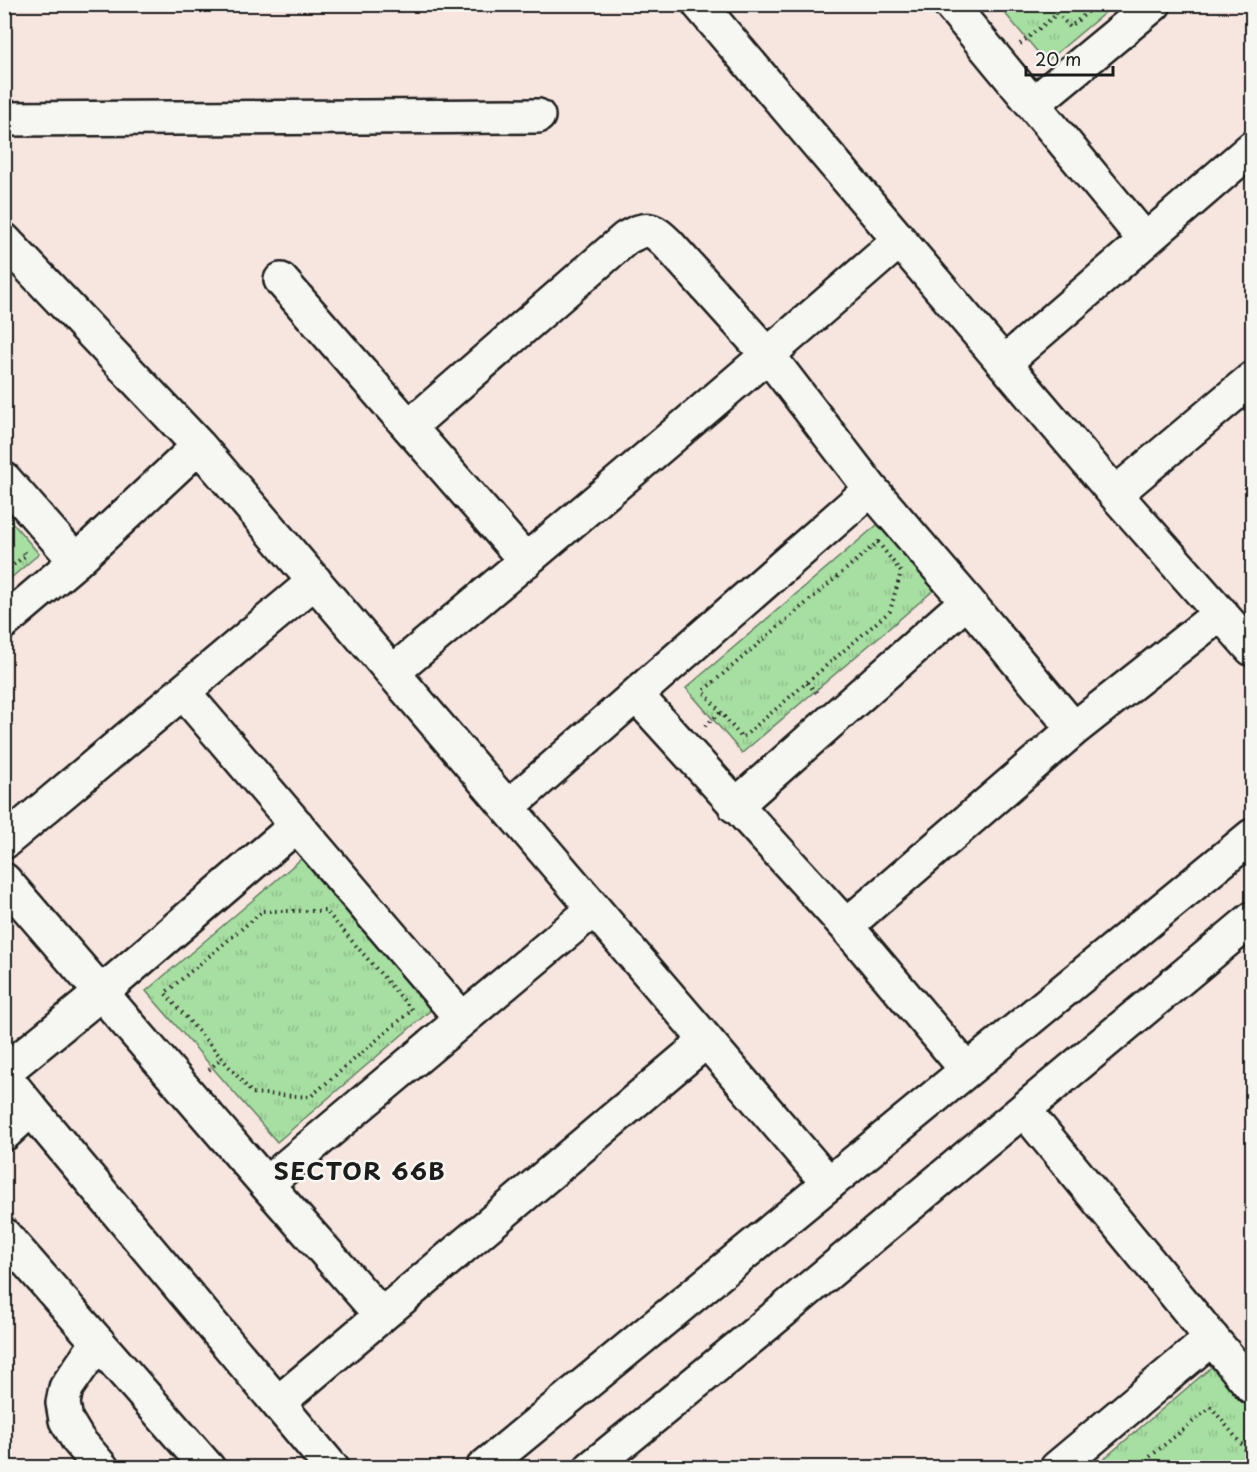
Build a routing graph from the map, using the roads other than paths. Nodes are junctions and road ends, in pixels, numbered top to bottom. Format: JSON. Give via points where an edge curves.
{"nodes":[{"id":1,"x":699,"y":4,"type":"edge"},
{"id":2,"x":1154,"y":4,"type":"edge"},
{"id":3,"x":951,"y":5,"type":"edge"},
{"id":4,"x":1033,"y":104,"type":"junction"},
{"id":5,"x":538,"y":116,"type":"dead end"},
{"id":6,"x":4,"y":119,"type":"edge"},
{"id":7,"x":1252,"y":148,"type":"edge"},
{"id":8,"x":4,"y":240,"type":"edge"},
{"id":9,"x":1145,"y":240,"type":"junction"},
{"id":10,"x":899,"y":241,"type":"junction"},
{"id":11,"x":281,"y":280,"type":"dead end"},
{"id":12,"x":768,"y":355,"type":"junction"},
{"id":13,"x":1004,"y":363,"type":"junction"},
{"id":14,"x":1252,"y":379,"type":"edge"},
{"id":15,"x":409,"y":427,"type":"junction"},
{"id":16,"x":199,"y":446,"type":"junction"},
{"id":17,"x":4,"y":479,"type":"edge"},
{"id":18,"x":871,"y":489,"type":"junction"},
{"id":19,"x":1115,"y":494,"type":"junction"},
{"id":20,"x":76,"y":561,"type":"junction"},
{"id":21,"x":526,"y":561,"type":"junction"},
{"id":22,"x":315,"y":581,"type":"junction"},
{"id":23,"x":967,"y":601,"type":"junction"},
{"id":24,"x":1221,"y":613,"type":"junction"},
{"id":25,"x":4,"y":622,"type":"edge"},
{"id":26,"x":1252,"y":649,"type":"edge"},
{"id":27,"x":393,"y":672,"type":"junction"},
{"id":28,"x":183,"y":692,"type":"junction"},
{"id":29,"x":636,"y":695,"type":"junction"},
{"id":30,"x":1074,"y":729,"type":"junction"},
{"id":31,"x":735,"y":806,"type":"junction"},
{"id":32,"x":508,"y":807,"type":"junction"},
{"id":33,"x":297,"y":825,"type":"junction"},
{"id":34,"x":1252,"y":836,"type":"edge"},
{"id":35,"x":4,"y":842,"type":"edge"},
{"id":36,"x":4,"y":880,"type":"edge"},
{"id":37,"x":594,"y":909,"type":"junction"},
{"id":38,"x":846,"y":926,"type":"junction"},
{"id":39,"x":1250,"y":927,"type":"edge"},
{"id":40,"x":101,"y":993,"type":"junction"},
{"id":41,"x":462,"y":1019,"type":"junction"},
{"id":42,"x":706,"y":1041,"type":"junction"},
{"id":43,"x":967,"y":1070,"type":"junction"},
{"id":44,"x":4,"y":1074,"type":"edge"},
{"id":45,"x":31,"y":1109,"type":"junction"},
{"id":46,"x":1024,"y":1110,"type":"junction"},
{"id":47,"x":4,"y":1134,"type":"edge"},
{"id":48,"x":266,"y":1184,"type":"junction"},
{"id":49,"x":829,"y":1184,"type":"junction"},
{"id":50,"x":4,"y":1235,"type":"edge"},
{"id":51,"x":381,"y":1315,"type":"junction"},
{"id":52,"x":1212,"y":1338,"type":"junction"},
{"id":53,"x":98,"y":1342,"type":"junction"},
{"id":54,"x":1252,"y":1387,"type":"edge"},
{"id":55,"x":278,"y":1403,"type":"junction"},
{"id":56,"x":102,"y":1467,"type":"edge"},
{"id":57,"x":208,"y":1467,"type":"edge"},
{"id":58,"x":332,"y":1467,"type":"edge"},
{"id":59,"x":483,"y":1467,"type":"edge"},
{"id":60,"x":591,"y":1467,"type":"edge"},
{"id":61,"x":1057,"y":1467,"type":"edge"}],
"edges":[{"from":1,"to":10,"type":"street"},
{"from":2,"to":4,"type":"street"},
{"from":3,"to":4,"type":"street"},
{"from":4,"to":9,"type":"street"},
{"from":5,"to":6,"type":"street"},
{"from":7,"to":9,"type":"street"},
{"from":8,"to":16,"type":"street"},
{"from":9,"to":13,"type":"street"},
{"from":10,"to":12,"type":"street"},
{"from":10,"to":13,"type":"street"},
{"from":11,"to":15,"type":"street"},
{"from":12,"to":15,"type":"street","via":[[668,244],[655,232],[641,231],[626,238]]},
{"from":12,"to":18,"type":"street"},
{"from":12,"to":21,"type":"street"},
{"from":13,"to":19,"type":"street"},
{"from":14,"to":19,"type":"street"},
{"from":15,"to":21,"type":"street"},
{"from":16,"to":20,"type":"street"},
{"from":16,"to":22,"type":"street"},
{"from":17,"to":20,"type":"street"},
{"from":18,"to":23,"type":"street"},
{"from":18,"to":29,"type":"street"},
{"from":19,"to":24,"type":"street"},
{"from":20,"to":25,"type":"street"},
{"from":21,"to":27,"type":"street"},
{"from":22,"to":27,"type":"street"},
{"from":22,"to":28,"type":"street"},
{"from":23,"to":30,"type":"street"},
{"from":23,"to":31,"type":"street"},
{"from":24,"to":26,"type":"street"},
{"from":24,"to":30,"type":"street"},
{"from":27,"to":32,"type":"street"},
{"from":28,"to":33,"type":"street"},
{"from":28,"to":35,"type":"street"},
{"from":29,"to":31,"type":"street"},
{"from":29,"to":32,"type":"street"},
{"from":30,"to":38,"type":"street"},
{"from":31,"to":38,"type":"street"},
{"from":32,"to":37,"type":"street"},
{"from":33,"to":40,"type":"street"},
{"from":33,"to":41,"type":"street"},
{"from":34,"to":43,"type":"street"},
{"from":36,"to":40,"type":"street"},
{"from":37,"to":41,"type":"street"},
{"from":37,"to":42,"type":"street"},
{"from":38,"to":43,"type":"street"},
{"from":39,"to":46,"type":"street"},
{"from":40,"to":44,"type":"street"},
{"from":40,"to":48,"type":"street"},
{"from":41,"to":48,"type":"street"},
{"from":42,"to":49,"type":"street"},
{"from":42,"to":51,"type":"street"},
{"from":43,"to":49,"type":"street"},
{"from":44,"to":45,"type":"street"},
{"from":45,"to":47,"type":"street"},
{"from":45,"to":55,"type":"street"},
{"from":46,"to":52,"type":"street"},
{"from":46,"to":60,"type":"street"},
{"from":48,"to":51,"type":"street"},
{"from":49,"to":59,"type":"street"},
{"from":50,"to":53,"type":"street"},
{"from":51,"to":55,"type":"street"},
{"from":52,"to":54,"type":"street"},
{"from":52,"to":61,"type":"street"},
{"from":53,"to":56,"type":"street","via":[[66,1388],[63,1403],[66,1420],[78,1440]]},
{"from":53,"to":57,"type":"street"},
{"from":55,"to":58,"type":"street"}]}
